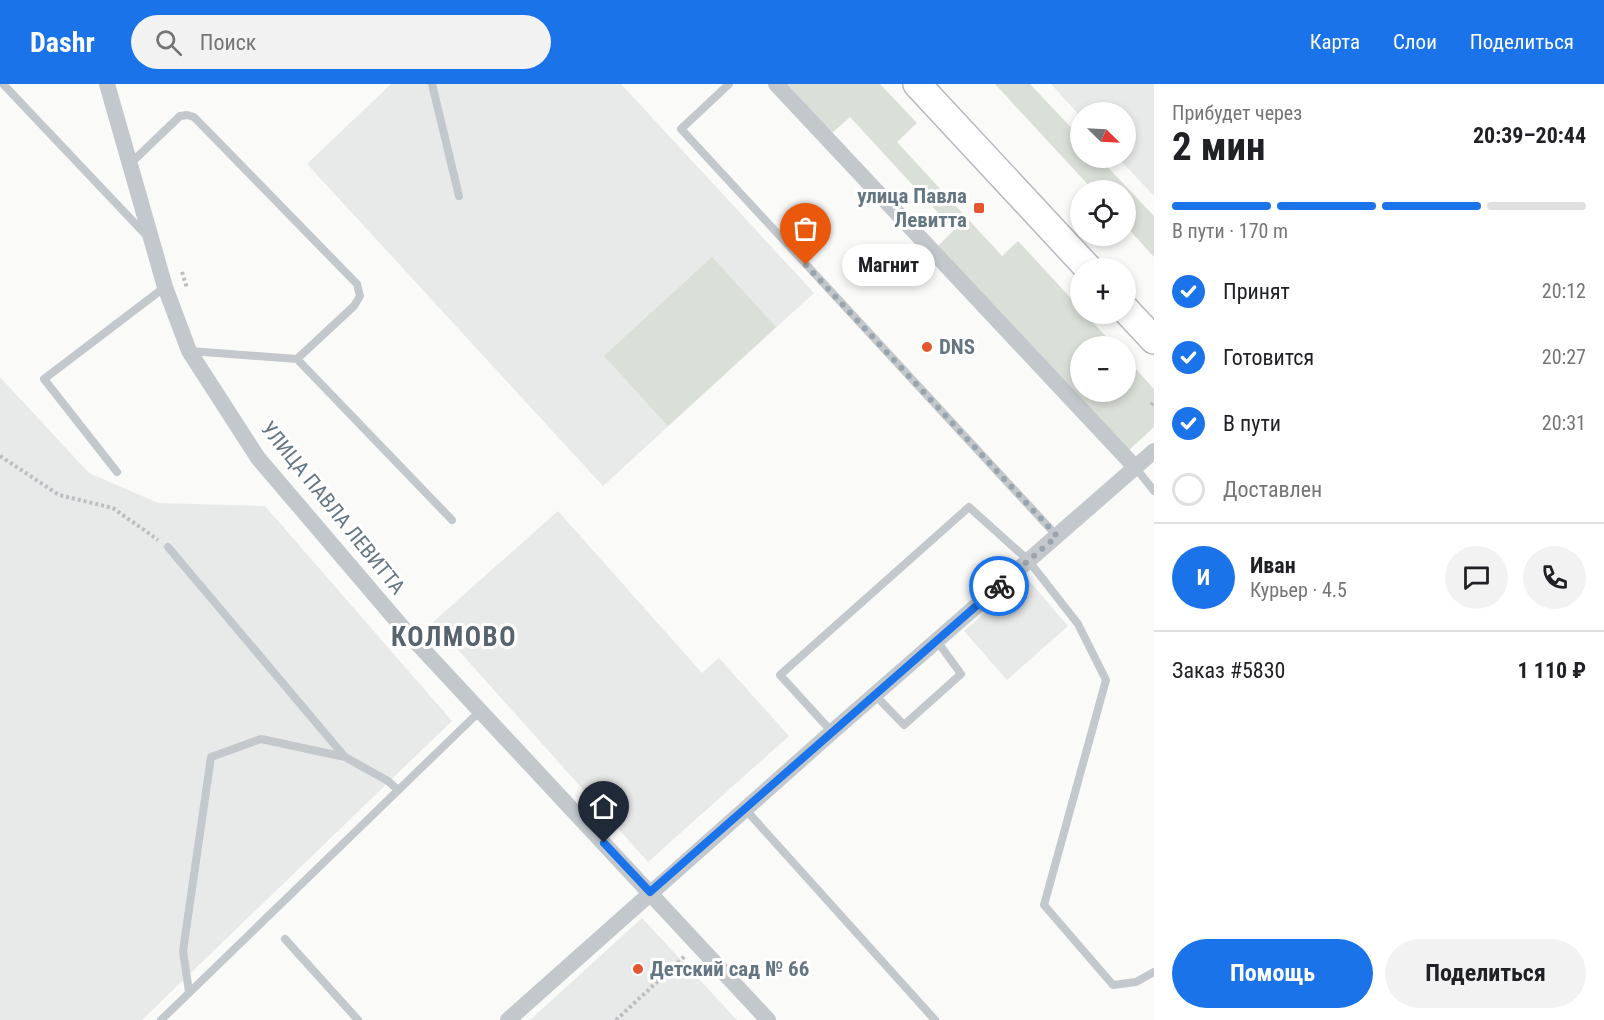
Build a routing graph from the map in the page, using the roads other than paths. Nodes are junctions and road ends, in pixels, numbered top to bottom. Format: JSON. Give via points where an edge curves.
{"nodes":[{"id":1,"x":3,"y":84,"type":"edge"},
{"id":2,"x":107,"y":84,"type":"edge"},
{"id":3,"x":432,"y":84,"type":"edge"},
{"id":4,"x":729,"y":84,"type":"edge"},
{"id":5,"x":776,"y":84,"type":"edge"},
{"id":6,"x":917,"y":84,"type":"edge"},
{"id":7,"x":129,"y":164,"type":"junction"},
{"id":8,"x":459,"y":196,"type":"dead end"},
{"id":9,"x":151,"y":239,"type":"junction"},
{"id":10,"x":1079,"y":258,"type":"edge"},
{"id":11,"x":165,"y":287,"type":"junction"},
{"id":12,"x":1136,"y":321,"type":"edge"},
{"id":13,"x":1154,"y":340,"type":"edge"},
{"id":14,"x":189,"y":351,"type":"junction"},
{"id":15,"x":297,"y":359,"type":"junction"},
{"id":16,"x":1154,"y":451,"type":"edge"},
{"id":17,"x":1135,"y":467,"type":"junction"},
{"id":18,"x":117,"y":472,"type":"dead end"},
{"id":19,"x":1154,"y":491,"type":"edge"},
{"id":20,"x":452,"y":520,"type":"dead end"},
{"id":21,"x":1057,"y":536,"type":"junction"},
{"id":22,"x":168,"y":547,"type":"road end"},
{"id":23,"x":1028,"y":560,"type":"junction"},
{"id":24,"x":937,"y":641,"type":"junction"},
{"id":25,"x":875,"y":695,"type":"junction"},
{"id":26,"x":480,"y":711,"type":"junction"},
{"id":27,"x":832,"y":732,"type":"junction"},
{"id":28,"x":345,"y":757,"type":"junction"},
{"id":29,"x":398,"y":790,"type":"junction"},
{"id":30,"x":745,"y":809,"type":"junction"},
{"id":31,"x":650,"y":892,"type":"junction"},
{"id":32,"x":285,"y":939,"type":"dead end"},
{"id":33,"x":1154,"y":972,"type":"edge"},
{"id":34,"x":189,"y":992,"type":"junction"},
{"id":35,"x":161,"y":1020,"type":"edge"},
{"id":36,"x":358,"y":1020,"type":"edge"},
{"id":37,"x":508,"y":1020,"type":"edge"},
{"id":38,"x":768,"y":1020,"type":"edge"},
{"id":39,"x":935,"y":1020,"type":"edge"}],
"edges":[{"from":1,"to":9,"type":"lane"},
{"from":2,"to":7,"type":"street","name":"УЛИЦА ПАВЛА ЛЕВИТТА"},
{"from":3,"to":8,"type":"lane"},
{"from":4,"to":21,"type":"lane","via":[[681,129]]},
{"from":5,"to":17,"type":"street"},
{"from":6,"to":10,"type":"main road"},
{"from":7,"to":9,"type":"street","name":"УЛИЦА ПАВЛА ЛЕВИТТА"},
{"from":7,"to":15,"type":"lane","via":[[180,116],[194,117],[357,284],[360,296],[354,306]]},
{"from":9,"to":11,"type":"street","name":"УЛИЦА ПАВЛА ЛЕВИТТА"},
{"from":11,"to":14,"type":"street","name":"УЛИЦА ПАВЛА ЛЕВИТТА"},
{"from":11,"to":18,"type":"lane","via":[[44,379]]},
{"from":12,"to":13,"type":"main road"},
{"from":14,"to":15,"type":"lane"},
{"from":14,"to":26,"type":"street","name":"УЛИЦА ПАВЛА ЛЕВИТТА","via":[[258,458],[403,628]]},
{"from":15,"to":20,"type":"lane"},
{"from":16,"to":17,"type":"street"},
{"from":17,"to":19,"type":"lane"},
{"from":17,"to":21,"type":"street"},
{"from":21,"to":23,"type":"street"},
{"from":22,"to":28,"type":"lane"},
{"from":23,"to":24,"type":"street"},
{"from":23,"to":27,"type":"lane","via":[[969,507],[780,675]]},
{"from":23,"to":33,"type":"lane","via":[[1078,624],[1106,680],[1044,905],[1113,985],[1136,982]]},
{"from":24,"to":25,"type":"street"},
{"from":24,"to":25,"type":"lane","via":[[961,674],[945,688],[903,724]]},
{"from":25,"to":27,"type":"street"},
{"from":26,"to":29,"type":"lane"},
{"from":26,"to":31,"type":"street","name":"УЛИЦА ПАВЛА ЛЕВИТТА"},
{"from":27,"to":30,"type":"street"},
{"from":28,"to":29,"type":"lane"},
{"from":28,"to":34,"type":"lane","via":[[261,739],[211,757],[183,951]]},
{"from":29,"to":34,"type":"lane"},
{"from":30,"to":31,"type":"street"},
{"from":30,"to":39,"type":"lane"},
{"from":31,"to":37,"type":"street"},
{"from":31,"to":38,"type":"street","name":"УЛИЦА ПАВЛА ЛЕВИТТА"},
{"from":32,"to":36,"type":"lane"},
{"from":34,"to":35,"type":"lane"}]}
